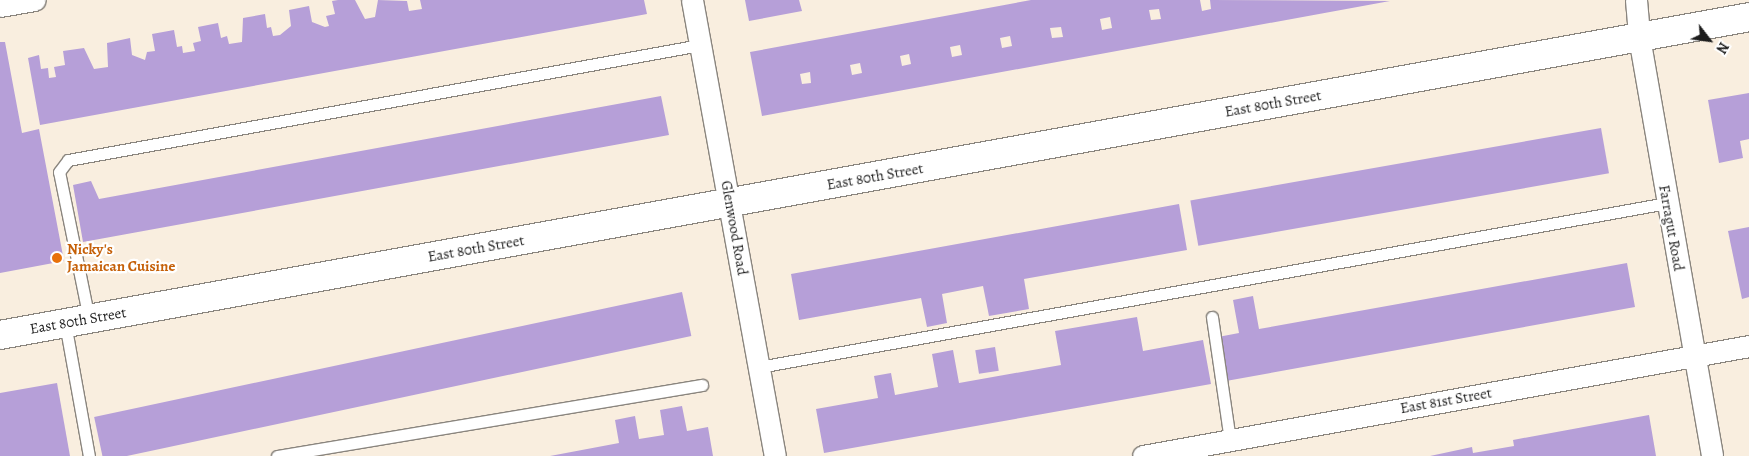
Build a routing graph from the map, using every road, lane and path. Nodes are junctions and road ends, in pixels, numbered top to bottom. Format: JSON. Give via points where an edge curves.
{"nodes":[{"id":1,"x":32,"y":0,"type":"edge"},
{"id":2,"x":692,"y":0,"type":"edge"},
{"id":3,"x":1636,"y":0,"type":"edge"},
{"id":4,"x":2,"y":4,"type":"edge"},
{"id":5,"x":1749,"y":17,"type":"edge"},
{"id":6,"x":1639,"y":37,"type":"junction"},
{"id":7,"x":700,"y":45,"type":"junction"},
{"id":8,"x":729,"y":203,"type":"junction"},
{"id":9,"x":1667,"y":203,"type":"junction"},
{"id":10,"x":1212,"y":317,"type":"dead end"},
{"id":11,"x":77,"y":321,"type":"junction"},
{"id":12,"x":0,"y":335,"type":"edge"},
{"id":13,"x":1749,"y":346,"type":"edge"},
{"id":14,"x":1693,"y":356,"type":"junction"},
{"id":15,"x":759,"y":367,"type":"junction"},
{"id":16,"x":702,"y":386,"type":"dead end"},
{"id":17,"x":1230,"y":440,"type":"junction"},
{"id":18,"x":90,"y":456,"type":"edge"},
{"id":19,"x":277,"y":456,"type":"edge"},
{"id":20,"x":775,"y":456,"type":"edge"},
{"id":21,"x":1143,"y":456,"type":"edge"},
{"id":22,"x":1712,"y":456,"type":"edge"}],
"edges":[{"from":1,"to":4,"type":"street"},
{"from":2,"to":7,"type":"street","name":"Glenwood Road"},
{"from":3,"to":6,"type":"street","name":"Farragut Road"},
{"from":5,"to":6,"type":"street","name":"East 80th Street"},
{"from":6,"to":8,"type":"street","name":"East 80th Street"},
{"from":6,"to":9,"type":"street","name":"Farragut Road"},
{"from":7,"to":8,"type":"street","name":"Glenwood Road"},
{"from":7,"to":11,"type":"lane","via":[[68,160],[59,172]]},
{"from":8,"to":11,"type":"street","name":"East 80th Street"},
{"from":8,"to":15,"type":"street","name":"Glenwood Road"},
{"from":9,"to":14,"type":"street","name":"Farragut Road"},
{"from":9,"to":15,"type":"lane"},
{"from":10,"to":17,"type":"lane"},
{"from":11,"to":12,"type":"street","name":"East 80th Street"},
{"from":11,"to":18,"type":"lane"},
{"from":13,"to":14,"type":"street","name":"East 81st Street"},
{"from":14,"to":17,"type":"street","name":"East 81st Street"},
{"from":14,"to":22,"type":"street","name":"Farragut Road"},
{"from":15,"to":20,"type":"street","name":"Glenwood Road"},
{"from":16,"to":19,"type":"lane"},
{"from":17,"to":21,"type":"street","name":"East 81st Street"}]}
